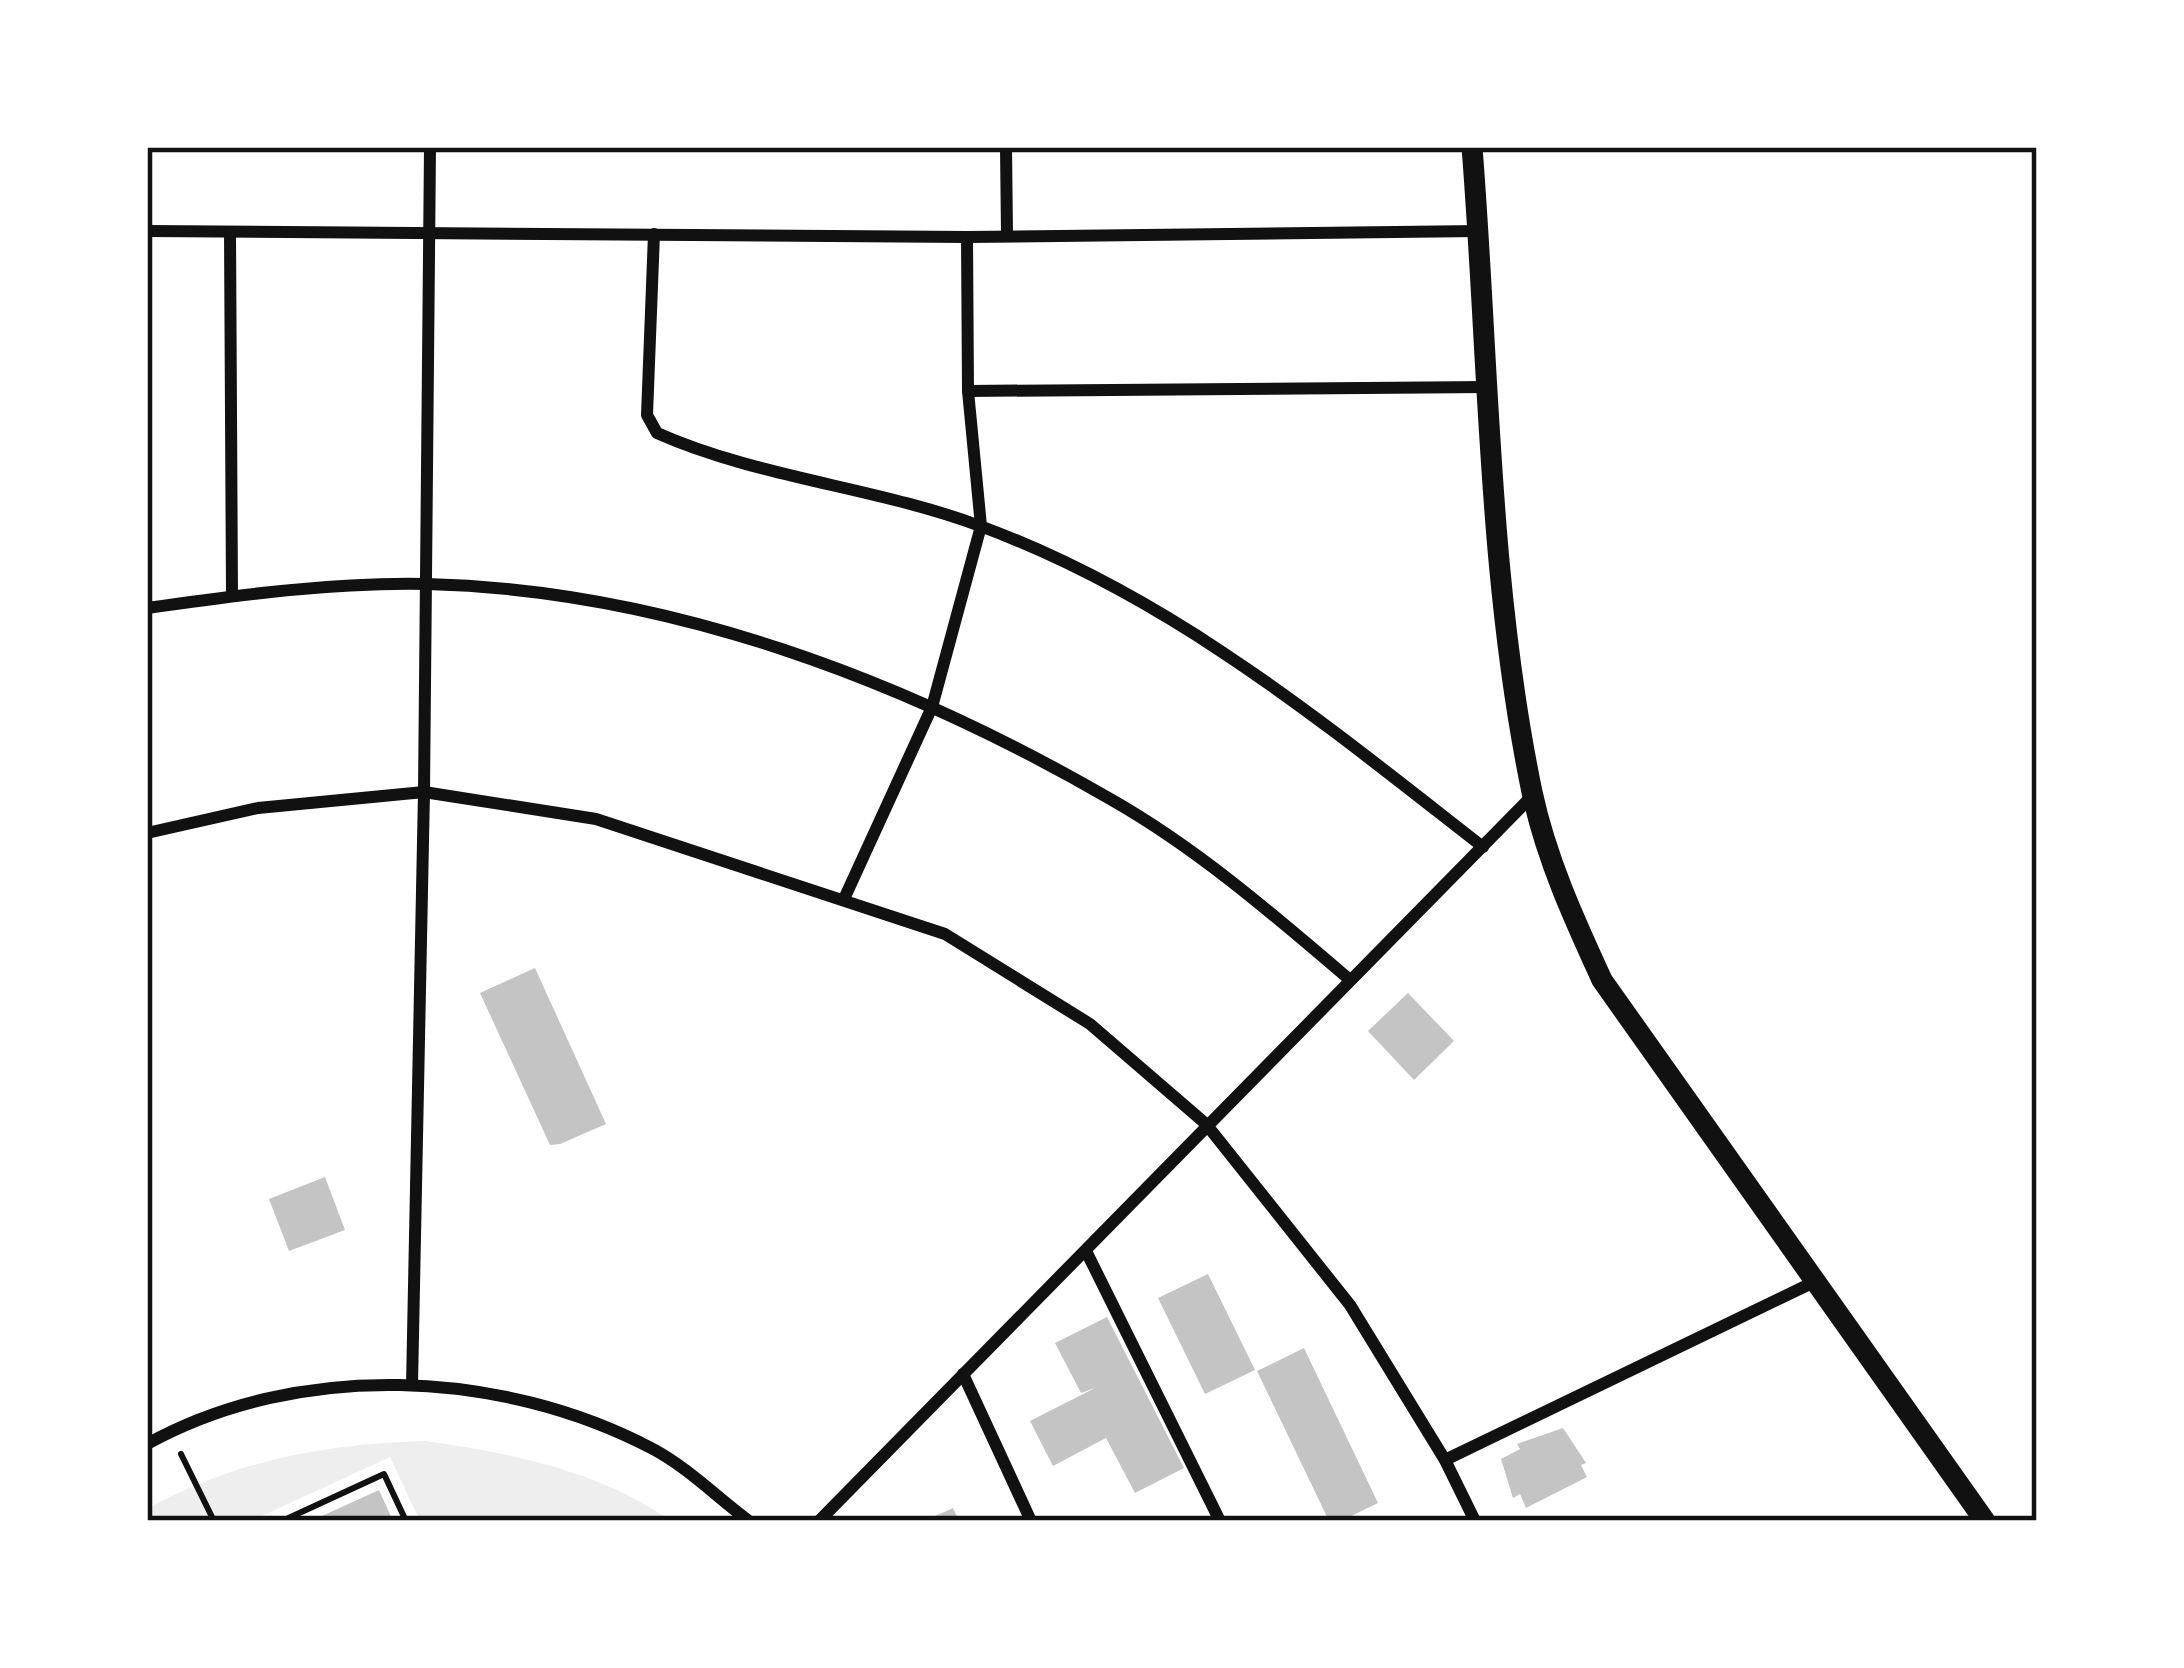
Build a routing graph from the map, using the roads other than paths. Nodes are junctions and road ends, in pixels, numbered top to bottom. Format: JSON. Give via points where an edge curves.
{"nodes":[{"id":1,"x":430,"y":147,"type":"edge"},
{"id":2,"x":1006,"y":147,"type":"edge"},
{"id":3,"x":1472,"y":147,"type":"edge"},
{"id":4,"x":429,"y":229,"type":"junction"},
{"id":5,"x":147,"y":231,"type":"edge"},
{"id":6,"x":1479,"y":231,"type":"junction"},
{"id":7,"x":230,"y":232,"type":"junction"},
{"id":8,"x":654,"y":234,"type":"junction"},
{"id":9,"x":1007,"y":234,"type":"junction"},
{"id":10,"x":967,"y":236,"type":"junction"},
{"id":11,"x":1489,"y":387,"type":"junction"},
{"id":12,"x":968,"y":392,"type":"junction"},
{"id":13,"x":981,"y":526,"type":"junction"},
{"id":14,"x":426,"y":584,"type":"junction"},
{"id":15,"x":232,"y":596,"type":"junction"},
{"id":16,"x":147,"y":608,"type":"edge"},
{"id":17,"x":932,"y":707,"type":"junction"},
{"id":18,"x":424,"y":792,"type":"junction"},
{"id":19,"x":1533,"y":795,"type":"junction"},
{"id":20,"x":147,"y":833,"type":"edge"},
{"id":21,"x":1483,"y":848,"type":"junction"},
{"id":22,"x":844,"y":898,"type":"junction"},
{"id":23,"x":1350,"y":980,"type":"junction"},
{"id":24,"x":1206,"y":1124,"type":"junction"},
{"id":25,"x":1085,"y":1251,"type":"junction"},
{"id":26,"x":1814,"y":1282,"type":"junction"},
{"id":27,"x":963,"y":1374,"type":"junction"},
{"id":28,"x":412,"y":1385,"type":"junction"},
{"id":29,"x":147,"y":1444,"type":"edge"},
{"id":30,"x":1444,"y":1460,"type":"junction"},
{"id":31,"x":749,"y":1521,"type":"edge"},
{"id":32,"x":819,"y":1521,"type":"edge"},
{"id":33,"x":1031,"y":1521,"type":"edge"},
{"id":34,"x":1220,"y":1521,"type":"edge"},
{"id":35,"x":1474,"y":1521,"type":"edge"},
{"id":36,"x":1985,"y":1521,"type":"edge"}],
"edges":[{"from":1,"to":4,"type":"street"},
{"from":2,"to":9,"type":"street"},
{"from":3,"to":6,"type":"street"},
{"from":4,"to":7,"type":"street"},
{"from":4,"to":8,"type":"street"},
{"from":4,"to":14,"type":"street"},
{"from":5,"to":7,"type":"street"},
{"from":6,"to":9,"type":"street"},
{"from":6,"to":11,"type":"street"},
{"from":7,"to":15,"type":"street"},
{"from":8,"to":10,"type":"street"},
{"from":8,"to":13,"type":"street","via":[[647,415],[657,433]]},
{"from":9,"to":10,"type":"street"},
{"from":10,"to":12,"type":"street"},
{"from":11,"to":12,"type":"street"},
{"from":11,"to":19,"type":"street","via":[[1504,623]]},
{"from":12,"to":13,"type":"street"},
{"from":13,"to":17,"type":"street"},
{"from":13,"to":21,"type":"street","via":[[1166,614],[1259,673]]},
{"from":14,"to":15,"type":"street"},
{"from":14,"to":17,"type":"street","via":[[609,602],[770,645]]},
{"from":14,"to":18,"type":"street"},
{"from":15,"to":16,"type":"street"},
{"from":17,"to":22,"type":"street"},
{"from":17,"to":23,"type":"street","via":[[1114,801],[1251,896]]},
{"from":18,"to":20,"type":"street","via":[[258,808]]},
{"from":18,"to":22,"type":"street","via":[[596,819]]},
{"from":18,"to":28,"type":"street"},
{"from":19,"to":21,"type":"street"},
{"from":19,"to":26,"type":"street","via":[[1563,896],[1601,980]]},
{"from":21,"to":23,"type":"street"},
{"from":22,"to":24,"type":"street","via":[[945,934],[1090,1024]]},
{"from":23,"to":24,"type":"street"},
{"from":24,"to":25,"type":"street"},
{"from":24,"to":30,"type":"street","via":[[1350,1305]]},
{"from":25,"to":27,"type":"street"},
{"from":25,"to":34,"type":"street"},
{"from":26,"to":30,"type":"street"},
{"from":26,"to":36,"type":"street"},
{"from":27,"to":32,"type":"street"},
{"from":27,"to":33,"type":"street"},
{"from":28,"to":29,"type":"street","via":[[272,1399]]},
{"from":28,"to":31,"type":"street","via":[[500,1394],[580,1416],[657,1451]]},
{"from":30,"to":35,"type":"street"}]}
